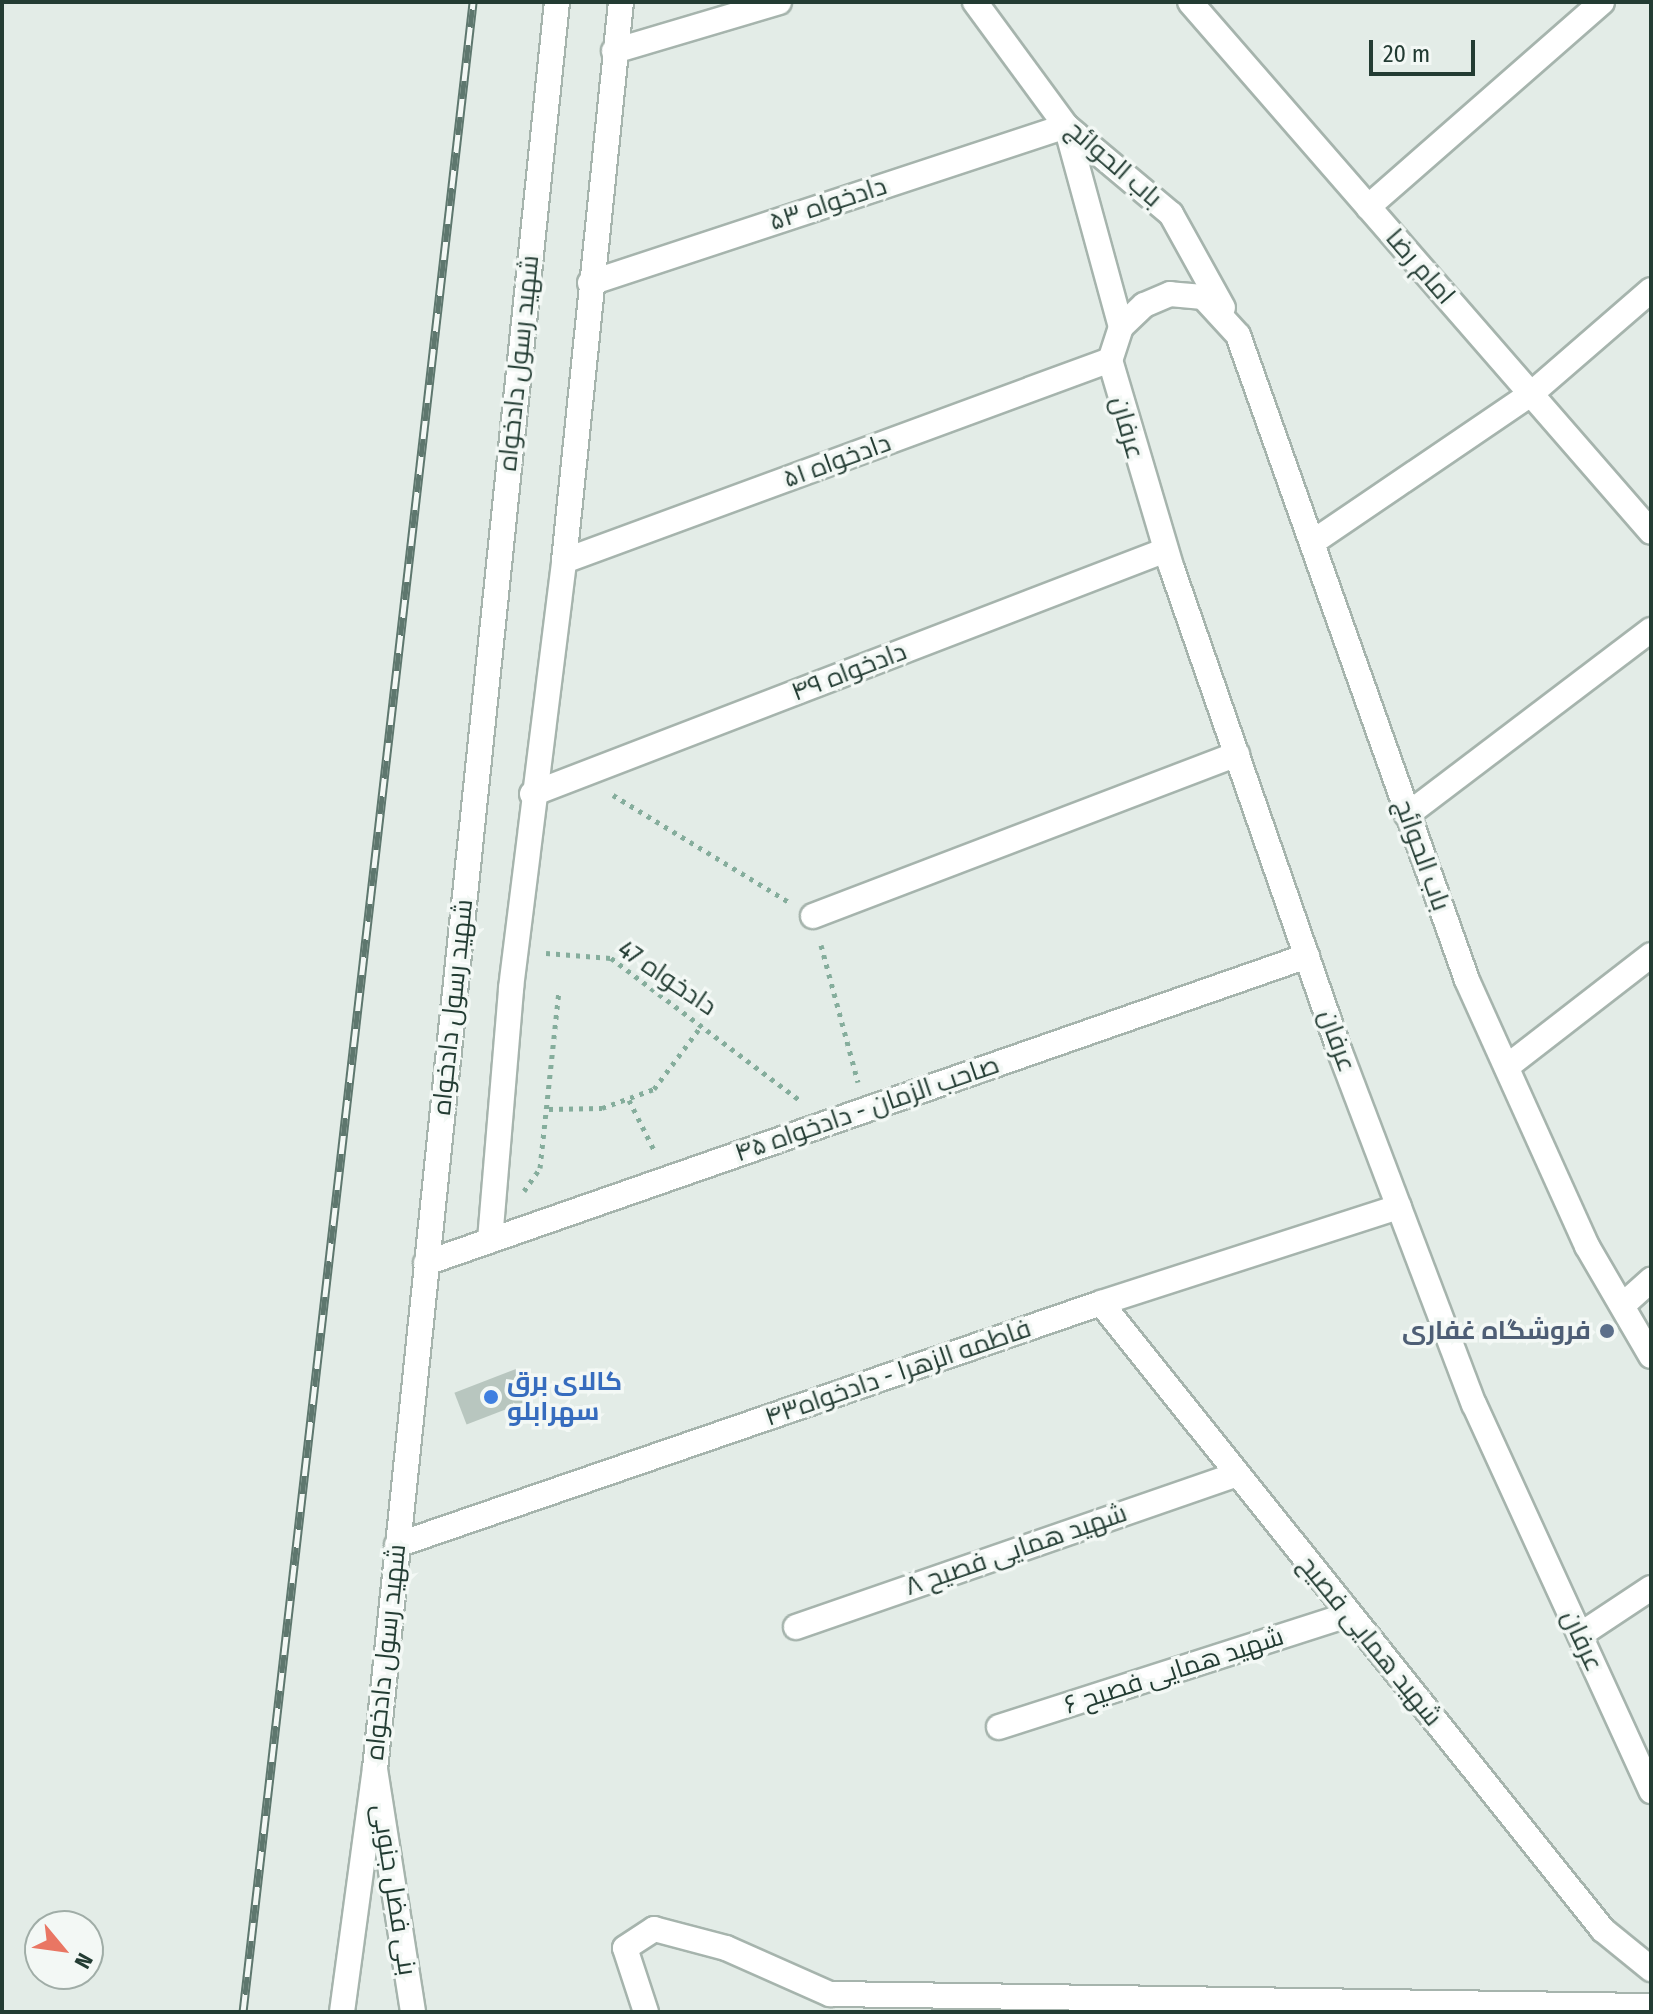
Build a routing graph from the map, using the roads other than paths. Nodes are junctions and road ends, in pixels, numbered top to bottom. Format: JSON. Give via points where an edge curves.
{"nodes":[{"id":1,"x":557,"y":2,"type":"edge"},
{"id":2,"x":621,"y":2,"type":"edge"},
{"id":3,"x":779,"y":2,"type":"edge"},
{"id":4,"x":975,"y":2,"type":"edge"},
{"id":5,"x":1190,"y":2,"type":"edge"},
{"id":6,"x":1602,"y":2,"type":"edge"},
{"id":7,"x":614,"y":51,"type":"junction"},
{"id":8,"x":1066,"y":126,"type":"junction"},
{"id":9,"x":1368,"y":207,"type":"junction"},
{"id":10,"x":590,"y":283,"type":"junction"},
{"id":11,"x":1651,"y":290,"type":"edge"},
{"id":12,"x":1121,"y":327,"type":"junction"},
{"id":13,"x":1238,"y":335,"type":"junction"},
{"id":14,"x":1110,"y":360,"type":"junction"},
{"id":15,"x":1531,"y":394,"type":"junction"},
{"id":16,"x":1651,"y":532,"type":"edge"},
{"id":17,"x":1313,"y":542,"type":"junction"},
{"id":18,"x":1166,"y":550,"type":"junction"},
{"id":19,"x":564,"y":561,"type":"junction"},
{"id":20,"x":1651,"y":630,"type":"edge"},
{"id":21,"x":1237,"y":754,"type":"junction"},
{"id":22,"x":532,"y":794,"type":"junction"},
{"id":23,"x":1407,"y":815,"type":"junction"},
{"id":24,"x":813,"y":916,"type":"road end"},
{"id":25,"x":1651,"y":955,"type":"edge"},
{"id":26,"x":1307,"y":956,"type":"junction"},
{"id":27,"x":1508,"y":1066,"type":"junction"},
{"id":28,"x":1399,"y":1207,"type":"junction"},
{"id":29,"x":490,"y":1240,"type":"junction"},
{"id":30,"x":426,"y":1263,"type":"junction"},
{"id":31,"x":1651,"y":1280,"type":"edge"},
{"id":32,"x":1101,"y":1303,"type":"junction"},
{"id":33,"x":1623,"y":1305,"type":"junction"},
{"id":34,"x":1651,"y":1356,"type":"edge"},
{"id":35,"x":1237,"y":1474,"type":"junction"},
{"id":36,"x":397,"y":1545,"type":"junction"},
{"id":37,"x":1651,"y":1588,"type":"edge"},
{"id":38,"x":1348,"y":1615,"type":"junction"},
{"id":39,"x":796,"y":1627,"type":"dead end"},
{"id":40,"x":1580,"y":1635,"type":"junction"},
{"id":41,"x":999,"y":1727,"type":"dead end"},
{"id":42,"x":375,"y":1769,"type":"junction"},
{"id":43,"x":1651,"y":1791,"type":"edge"},
{"id":44,"x":1651,"y":1969,"type":"edge"},
{"id":45,"x":1651,"y":2006,"type":"edge"},
{"id":46,"x":342,"y":2012,"type":"edge"},
{"id":47,"x":413,"y":2012,"type":"edge"},
{"id":48,"x":646,"y":2012,"type":"edge"}],
"edges":[{"from":1,"to":30,"type":"street","name":"شهید رسول دادخواه"},
{"from":2,"to":7,"type":"street"},
{"from":3,"to":7,"type":"street"},
{"from":4,"to":8,"type":"street","name":"باب الحوائج"},
{"from":5,"to":9,"type":"street","name":"امام رضا"},
{"from":6,"to":9,"type":"street"},
{"from":7,"to":10,"type":"street"},
{"from":8,"to":10,"type":"street","name":"دادخواه ۵۳"},
{"from":8,"to":12,"type":"street"},
{"from":8,"to":13,"type":"street","name":"باب الحوائج","via":[[1171,214]]},
{"from":9,"to":15,"type":"street","name":"امام رضا"},
{"from":10,"to":19,"type":"street"},
{"from":11,"to":15,"type":"street"},
{"from":12,"to":13,"type":"street","name":"باب الحوائج","via":[[1144,305],[1170,294],[1203,297]]},
{"from":12,"to":14,"type":"street","name":"عرفان"},
{"from":13,"to":17,"type":"street","name":"باب الحوائج"},
{"from":14,"to":18,"type":"street","name":"عرفان"},
{"from":14,"to":19,"type":"street","name":"دادخواه ۵۱"},
{"from":15,"to":16,"type":"street","name":"امام رضا"},
{"from":15,"to":17,"type":"street"},
{"from":17,"to":23,"type":"street","name":"باب الحوائج"},
{"from":18,"to":21,"type":"street","name":"عرفان"},
{"from":18,"to":22,"type":"street","name":"دادخواه ۴۹"},
{"from":19,"to":22,"type":"street"},
{"from":20,"to":23,"type":"street"},
{"from":21,"to":24,"type":"street"},
{"from":21,"to":26,"type":"street","name":"عرفان"},
{"from":22,"to":29,"type":"street"},
{"from":23,"to":27,"type":"street","name":"باب الحوائج","via":[[1467,980]]},
{"from":25,"to":27,"type":"street"},
{"from":26,"to":28,"type":"street","name":"عرفان"},
{"from":26,"to":29,"type":"street","name":"صاحب الزمان - دادخواه ۴۵"},
{"from":27,"to":33,"type":"street","name":"باب الحوائج","via":[[1587,1246]]},
{"from":28,"to":32,"type":"street","name":"فاطمه الزهرا - دادخواه۴۳"},
{"from":28,"to":40,"type":"street","name":"عرفان","via":[[1474,1404]]},
{"from":29,"to":30,"type":"street","name":"صاحب الزمان - دادخواه ۴۵"},
{"from":30,"to":36,"type":"street","name":"شهید رسول دادخواه"},
{"from":31,"to":33,"type":"street"},
{"from":32,"to":35,"type":"street","name":"شهید همایی فصیح"},
{"from":32,"to":36,"type":"street","name":"فاطمه الزهرا - دادخواه۴۳"},
{"from":33,"to":34,"type":"street","name":"باب الحوائج"},
{"from":35,"to":38,"type":"street","name":"شهید همایی فصیح"},
{"from":35,"to":39,"type":"street","name":"شهید همایی فصیح ۸"},
{"from":36,"to":42,"type":"street","name":"شهید رسول دادخواه"},
{"from":37,"to":40,"type":"street"},
{"from":38,"to":41,"type":"street","name":"شهید همایی فصیح ۶"},
{"from":38,"to":44,"type":"street","name":"شهید همایی فصیح","via":[[1603,1930]]},
{"from":40,"to":43,"type":"street","name":"عرفان"},
{"from":42,"to":46,"type":"street","name":"شهید رسول دادخواه"},
{"from":42,"to":47,"type":"street","name":"بنی فضل جنوبی"},
{"from":45,"to":48,"type":"street","via":[[830,1994],[689,1936],[654,1929],[625,1948]]}]}
